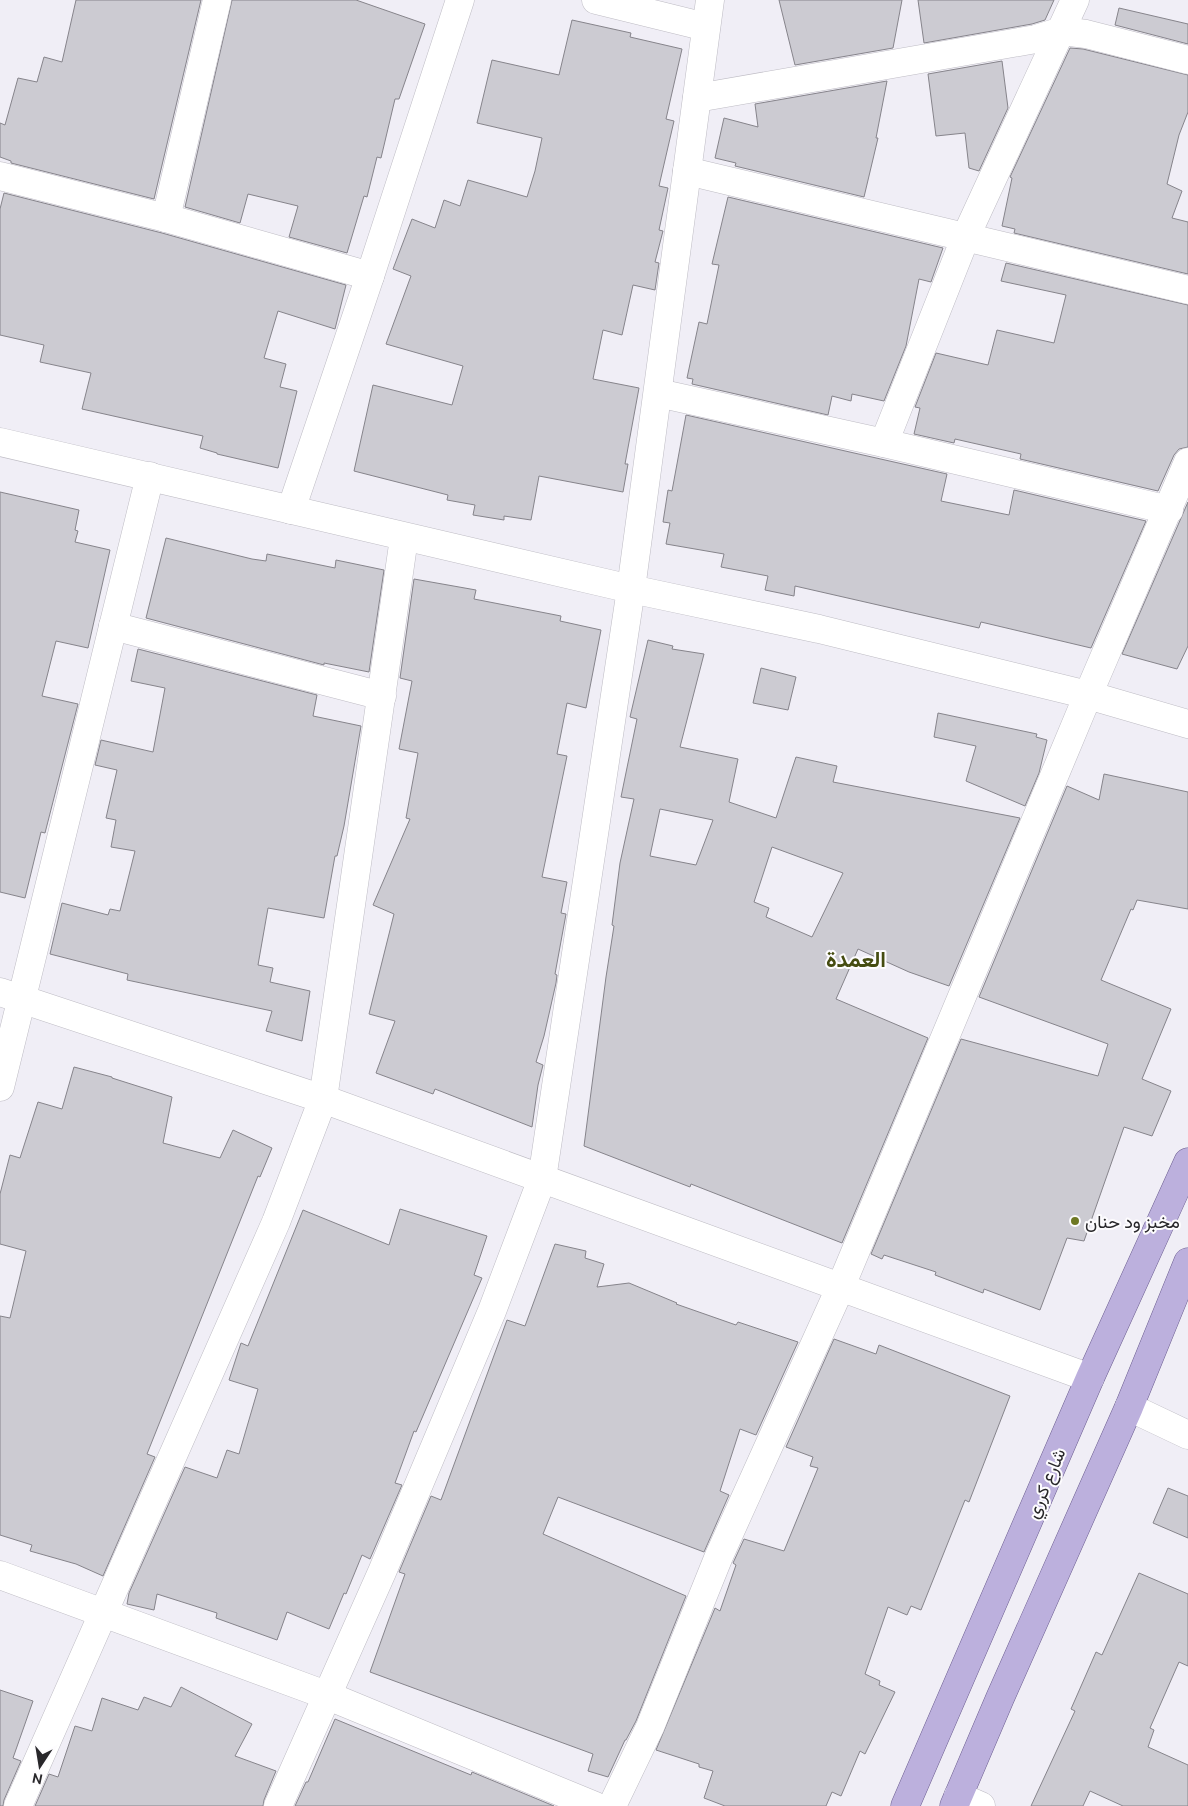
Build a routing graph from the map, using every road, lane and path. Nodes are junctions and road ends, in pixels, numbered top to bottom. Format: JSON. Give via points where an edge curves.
{"nodes":[{"id":1,"x":217,"y":0,"type":"edge"},
{"id":2,"x":460,"y":0,"type":"edge"},
{"id":3,"x":596,"y":0,"type":"edge"},
{"id":4,"x":710,"y":0,"type":"edge"},
{"id":5,"x":1076,"y":0,"type":"edge"},
{"id":6,"x":706,"y":27,"type":"junction"},
{"id":7,"x":1062,"y":32,"type":"junction"},
{"id":8,"x":1188,"y":60,"type":"edge"},
{"id":9,"x":697,"y":98,"type":"junction"},
{"id":10,"x":687,"y":171,"type":"junction"},
{"id":11,"x":0,"y":176,"type":"edge"},
{"id":12,"x":166,"y":218,"type":"junction"},
{"id":13,"x":966,"y":236,"type":"junction"},
{"id":14,"x":370,"y":276,"type":"junction"},
{"id":15,"x":1188,"y":290,"type":"edge"},
{"id":16,"x":658,"y":393,"type":"junction"},
{"id":17,"x":0,"y":442,"type":"edge"},
{"id":18,"x":884,"y":443,"type":"junction"},
{"id":19,"x":1188,"y":462,"type":"edge"},
{"id":20,"x":150,"y":476,"type":"junction"},
{"id":21,"x":291,"y":510,"type":"junction"},
{"id":22,"x":1168,"y":510,"type":"junction"},
{"id":23,"x":404,"y":538,"type":"junction"},
{"id":24,"x":631,"y":590,"type":"junction"},
{"id":25,"x":112,"y":626,"type":"junction"},
{"id":26,"x":1088,"y":695,"type":"junction"},
{"id":27,"x":382,"y":696,"type":"junction"},
{"id":28,"x":1188,"y":724,"type":"edge"},
{"id":29,"x":10,"y":996,"type":"edge"},
{"id":30,"x":0,"y":1087,"type":"edge"},
{"id":31,"x":322,"y":1099,"type":"junction"},
{"id":32,"x":1188,"y":1162,"type":"edge"},
{"id":33,"x":542,"y":1179,"type":"junction"},
{"id":34,"x":1188,"y":1262,"type":"edge"},
{"id":35,"x":841,"y":1286,"type":"junction"},
{"id":36,"x":1090,"y":1378,"type":"junction"},
{"id":37,"x":1129,"y":1407,"type":"junction"},
{"id":38,"x":1188,"y":1435,"type":"edge"},
{"id":39,"x":0,"y":1575,"type":"edge"},
{"id":40,"x":102,"y":1612,"type":"junction"},
{"id":41,"x":326,"y":1695,"type":"junction"},
{"id":42,"x":964,"y":1802,"type":"edge"},
{"id":43,"x":18,"y":1806,"type":"edge"},
{"id":44,"x":278,"y":1806,"type":"edge"},
{"id":45,"x":595,"y":1806,"type":"edge"},
{"id":46,"x":612,"y":1806,"type":"edge"},
{"id":47,"x":905,"y":1806,"type":"edge"}],
"edges":[{"from":1,"to":12,"type":"street"},
{"from":2,"to":14,"type":"street"},
{"from":3,"to":6,"type":"street"},
{"from":4,"to":6,"type":"street"},
{"from":5,"to":7,"type":"street"},
{"from":6,"to":9,"type":"street"},
{"from":7,"to":8,"type":"street","via":[[1086,34]]},
{"from":7,"to":9,"type":"street"},
{"from":7,"to":13,"type":"street"},
{"from":9,"to":10,"type":"street"},
{"from":10,"to":13,"type":"street"},
{"from":10,"to":16,"type":"street"},
{"from":11,"to":12,"type":"street"},
{"from":12,"to":14,"type":"street"},
{"from":13,"to":15,"type":"street"},
{"from":13,"to":18,"type":"street"},
{"from":14,"to":21,"type":"street"},
{"from":16,"to":18,"type":"street"},
{"from":16,"to":24,"type":"street"},
{"from":17,"to":20,"type":"street"},
{"from":18,"to":22,"type":"street"},
{"from":19,"to":22,"type":"street"},
{"from":20,"to":21,"type":"street"},
{"from":20,"to":25,"type":"street"},
{"from":21,"to":23,"type":"street"},
{"from":22,"to":26,"type":"street"},
{"from":23,"to":24,"type":"street"},
{"from":23,"to":27,"type":"street"},
{"from":24,"to":26,"type":"street","via":[[819,629]]},
{"from":24,"to":33,"type":"street"},
{"from":25,"to":27,"type":"street"},
{"from":25,"to":29,"type":"street"},
{"from":26,"to":28,"type":"street"},
{"from":26,"to":35,"type":"street"},
{"from":27,"to":31,"type":"street"},
{"from":29,"to":30,"type":"street"},
{"from":29,"to":31,"type":"street"},
{"from":31,"to":33,"type":"street"},
{"from":31,"to":40,"type":"street","via":[[276,1222]]},
{"from":32,"to":36,"type":"main road","name":"شارع كرري"},
{"from":33,"to":35,"type":"street"},
{"from":33,"to":41,"type":"street","via":[[488,1320],[382,1572]]},
{"from":34,"to":37,"type":"main road"},
{"from":35,"to":36,"type":"street"},
{"from":35,"to":46,"type":"street","via":[[719,1556],[650,1727]]},
{"from":36,"to":47,"type":"main road","name":"شارع كرري"},
{"from":37,"to":38,"type":"street"},
{"from":37,"to":42,"type":"main road","via":[[1000,1698]]},
{"from":39,"to":40,"type":"street"},
{"from":40,"to":41,"type":"street"},
{"from":40,"to":43,"type":"street"},
{"from":41,"to":44,"type":"street"},
{"from":41,"to":45,"type":"street"}]}
